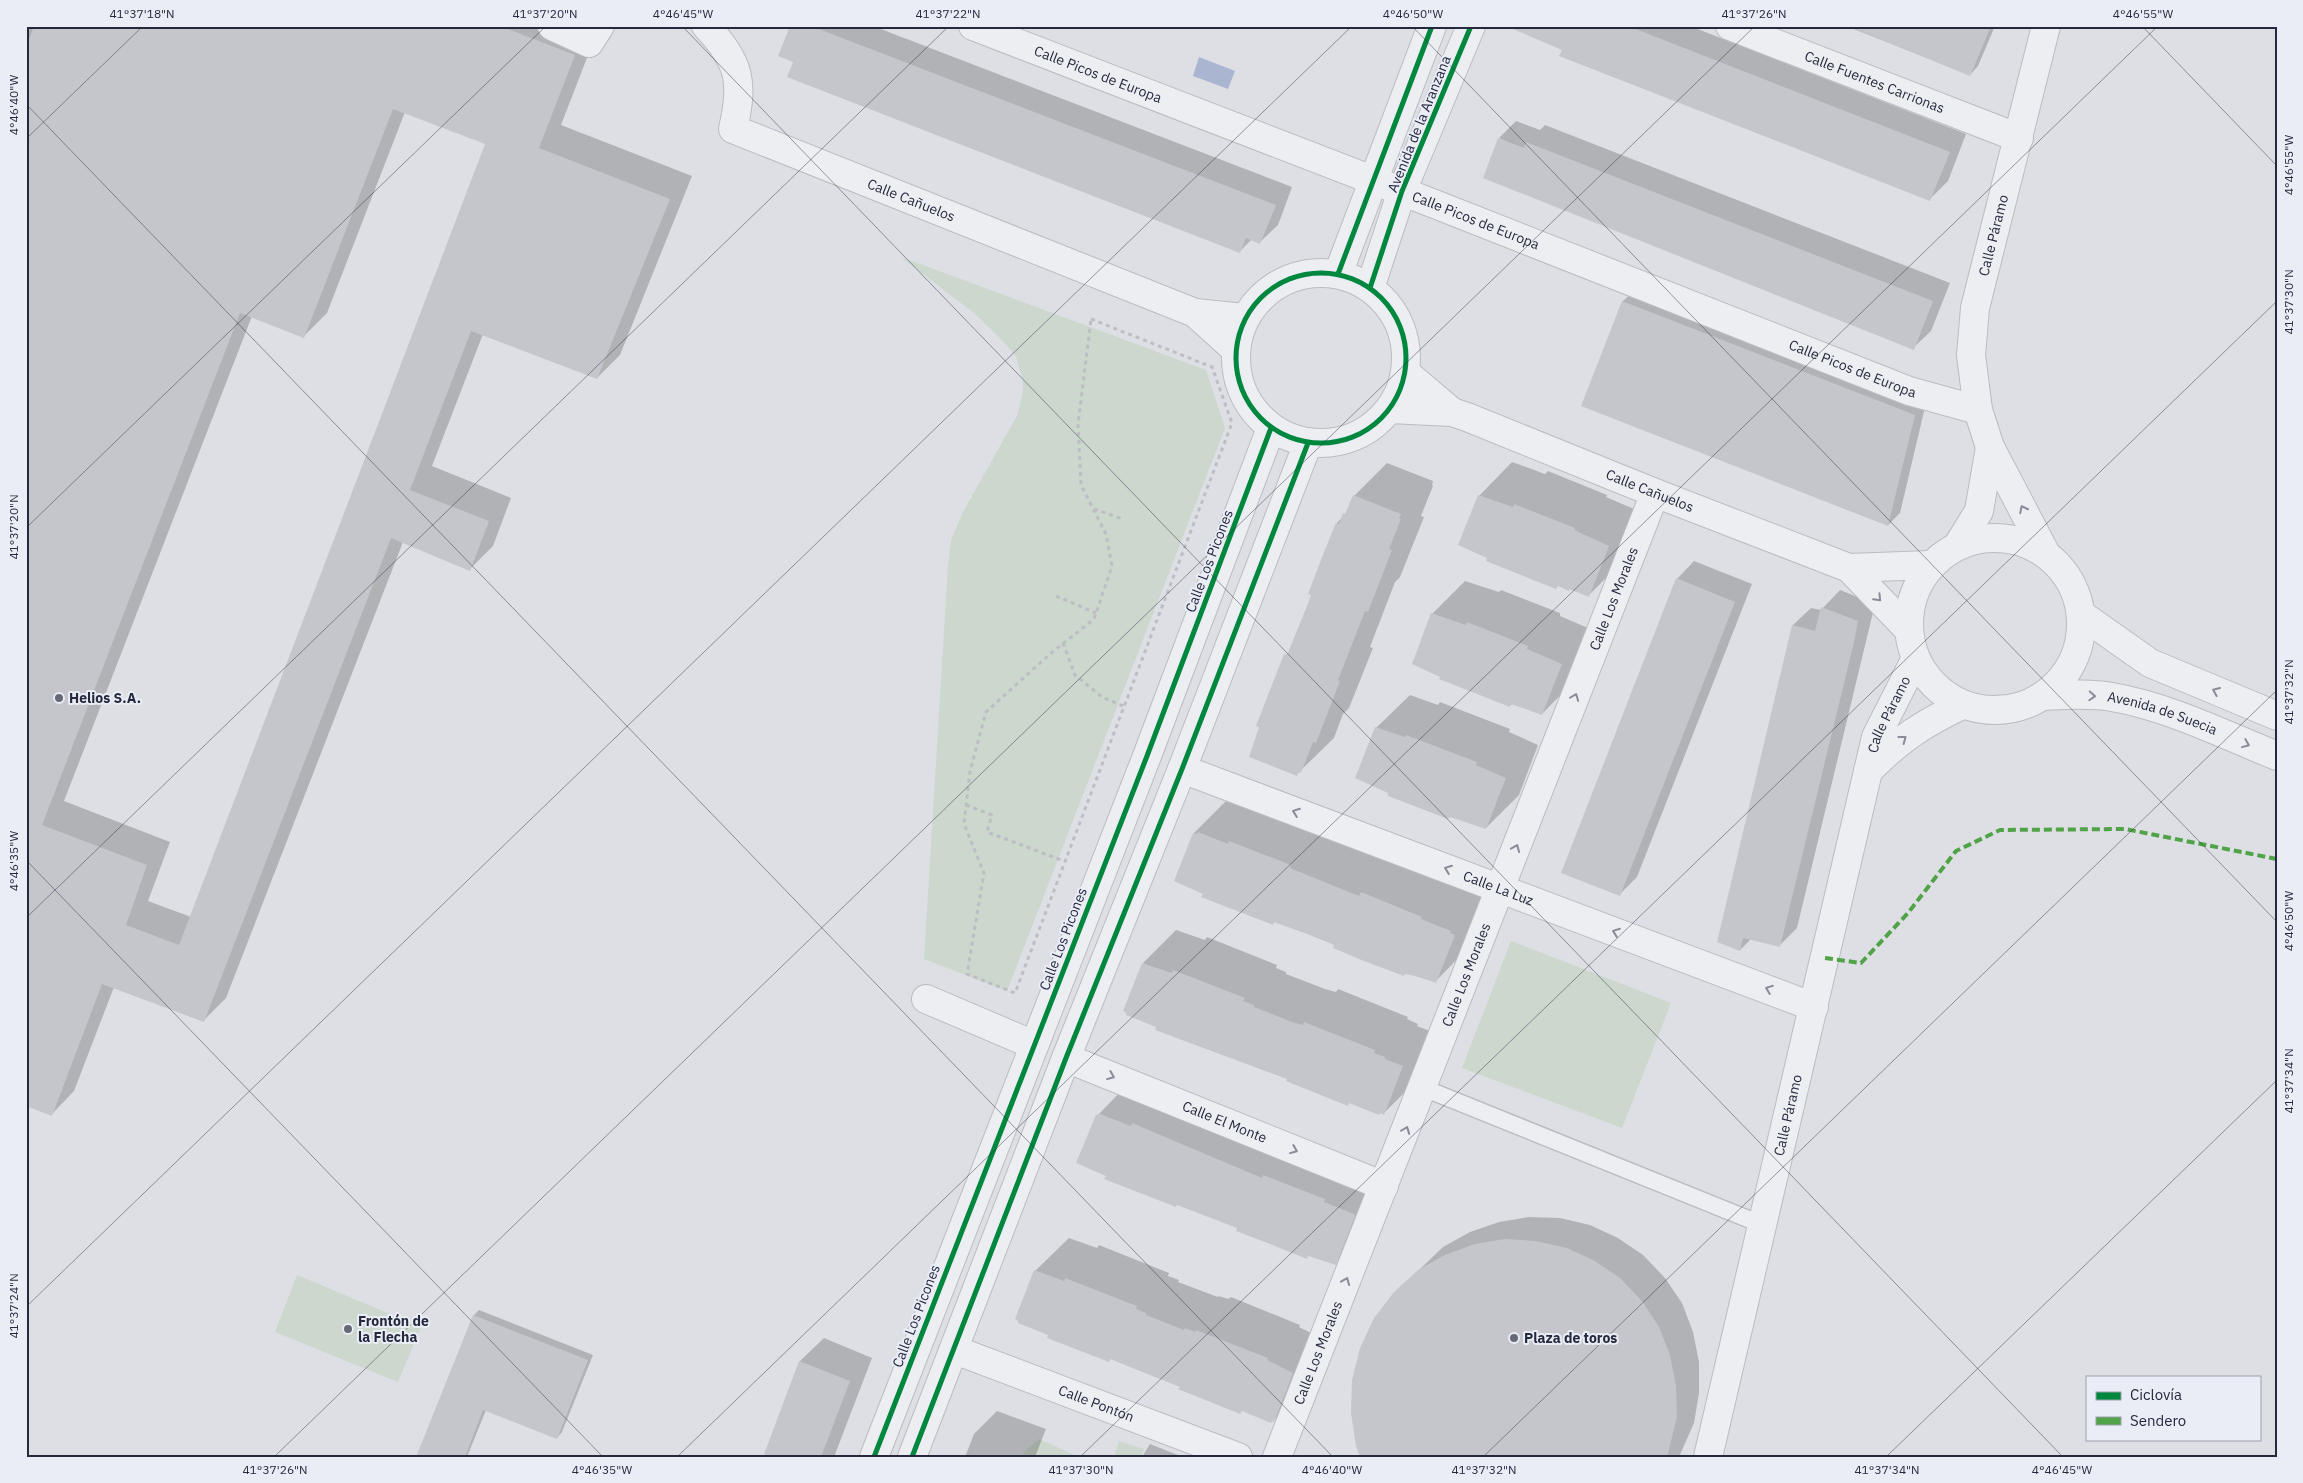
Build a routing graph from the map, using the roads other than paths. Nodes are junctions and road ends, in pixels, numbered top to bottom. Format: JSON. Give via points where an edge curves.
{"nodes":[{"id":1,"x":552,"y":26,"type":"edge"},
{"id":2,"x":706,"y":26,"type":"edge"},
{"id":3,"x":973,"y":26,"type":"edge"},
{"id":4,"x":1432,"y":26,"type":"edge"},
{"id":5,"x":1471,"y":26,"type":"edge"},
{"id":6,"x":1730,"y":26,"type":"edge"},
{"id":7,"x":2046,"y":26,"type":"edge"},
{"id":8,"x":595,"y":35,"type":"edge"},
{"id":9,"x":2019,"y":138,"type":"junction"},
{"id":10,"x":1373,"y":180,"type":"junction"},
{"id":11,"x":1402,"y":191,"type":"junction"},
{"id":12,"x":1338,"y":274,"type":"junction"},
{"id":13,"x":1370,"y":288,"type":"junction"},
{"id":14,"x":1195,"y":313,"type":"junction"},
{"id":15,"x":1245,"y":318,"type":"junction"},
{"id":16,"x":1236,"y":350,"type":"junction"},
{"id":17,"x":1406,"y":373,"type":"junction"},
{"id":18,"x":1390,"y":409,"type":"junction"},
{"id":19,"x":1978,"y":410,"type":"junction"},
{"id":20,"x":1452,"y":412,"type":"junction"},
{"id":21,"x":1271,"y":428,"type":"junction"},
{"id":22,"x":1308,"y":443,"type":"junction"},
{"id":23,"x":1990,"y":447,"type":"junction"},
{"id":24,"x":1656,"y":493,"type":"junction"},
{"id":25,"x":1958,"y":545,"type":"junction"},
{"id":26,"x":2045,"y":552,"type":"junction"},
{"id":27,"x":1930,"y":565,"type":"junction"},
{"id":28,"x":1849,"y":568,"type":"junction"},
{"id":29,"x":2082,"y":615,"type":"junction"},
{"id":30,"x":1907,"y":628,"type":"junction"},
{"id":31,"x":1915,"y":660,"type":"junction"},
{"id":32,"x":2043,"y":696,"type":"junction"},
{"id":33,"x":1962,"y":705,"type":"junction"},
{"id":34,"x":2277,"y":716,"type":"edge"},
{"id":35,"x":2277,"y":756,"type":"edge"},
{"id":36,"x":1182,"y":769,"type":"junction"},
{"id":37,"x":1867,"y":772,"type":"junction"},
{"id":38,"x":1500,"y":888,"type":"junction"},
{"id":39,"x":926,"y":999,"type":"dead end"},
{"id":40,"x":1814,"y":1007,"type":"junction"},
{"id":41,"x":1034,"y":1045,"type":"junction"},
{"id":42,"x":1066,"y":1058,"type":"junction"},
{"id":43,"x":1422,"y":1087,"type":"junction"},
{"id":44,"x":1384,"y":1186,"type":"junction"},
{"id":45,"x":1763,"y":1225,"type":"junction"},
{"id":46,"x":955,"y":1350,"type":"junction"},
{"id":47,"x":874,"y":1457,"type":"edge"},
{"id":48,"x":912,"y":1457,"type":"edge"},
{"id":49,"x":1238,"y":1457,"type":"edge"},
{"id":50,"x":1277,"y":1457,"type":"edge"},
{"id":51,"x":1708,"y":1457,"type":"edge"}],
"edges":[{"from":1,"to":8,"type":"street"},
{"from":2,"to":14,"type":"street","name":"Calle Cañuelos","via":[[722,43],[738,75],[740,102],[733,129]]},
{"from":3,"to":10,"type":"street","name":"Calle Picos de Europa"},
{"from":4,"to":10,"type":"street","name":"Avenida de la Aranzana"},
{"from":5,"to":11,"type":"street","name":"Avenida de la Aranzana"},
{"from":6,"to":9,"type":"street","name":"Calle Fuentes Carrionas"},
{"from":7,"to":9,"type":"street","name":"Calle Páramo"},
{"from":9,"to":19,"type":"street","name":"Calle Páramo","via":[[1975,308],[1971,355]]},
{"from":10,"to":11,"type":"street","name":"Calle Picos de Europa"},
{"from":10,"to":12,"type":"street","name":"Avenida de la Aranzana"},
{"from":11,"to":13,"type":"street","name":"Avenida de la Aranzana"},
{"from":11,"to":19,"type":"street","name":"Calle Picos de Europa","via":[[1909,391]]},
{"from":12,"to":13,"type":"street"},
{"from":12,"to":15,"type":"street","via":[[1309,274],[1287,280],[1268,291]]},
{"from":13,"to":17,"type":"street","via":[[1397,317],[1405,340]]},
{"from":14,"to":15,"type":"street","name":"Calle Cañuelos"},
{"from":14,"to":16,"type":"street","name":"Calle Cañuelos"},
{"from":15,"to":16,"type":"street"},
{"from":16,"to":21,"type":"street","via":[[1241,389],[1251,409]]},
{"from":17,"to":18,"type":"street"},
{"from":17,"to":20,"type":"street","name":"Calle Cañuelos"},
{"from":18,"to":20,"type":"street","name":"Calle Cañuelos"},
{"from":18,"to":22,"type":"street","via":[[1367,431],[1354,438],[1330,444]]},
{"from":19,"to":23,"type":"street","name":"Calle Páramo"},
{"from":20,"to":24,"type":"street","name":"Calle Cañuelos"},
{"from":21,"to":22,"type":"street"},
{"from":21,"to":41,"type":"street","name":"Calle Los Picones"},
{"from":22,"to":36,"type":"street"},
{"from":23,"to":25,"type":"street","name":"Calle Páramo","via":[[1979,511]]},
{"from":26,"to":23,"type":"street","name":"Calle Páramo","one_way":true},
{"from":24,"to":28,"type":"street","name":"Calle Cañuelos"},
{"from":38,"to":24,"type":"street","name":"Calle Los Morales","one_way":true},
{"from":25,"to":26,"type":"street","via":[[1980,538],[2003,536]]},
{"from":25,"to":27,"type":"street"},
{"from":26,"to":29,"type":"street","via":[[2063,570],[2076,591]]},
{"from":27,"to":28,"type":"street","name":"Calle Cañuelos"},
{"from":27,"to":30,"type":"street","via":[[1914,594]]},
{"from":28,"to":30,"type":"street","name":"Calle Cañuelos","one_way":true},
{"from":29,"to":32,"type":"street","via":[[2079,646],[2066,675]]},
{"from":34,"to":29,"type":"street","one_way":true,"via":[[2150,664]]},
{"from":30,"to":31,"type":"street"},
{"from":31,"to":33,"type":"street","via":[[1934,687]]},
{"from":31,"to":37,"type":"street","name":"Calle Páramo","via":[[1876,737]]},
{"from":32,"to":33,"type":"street","via":[[2017,708],[1989,711]]},
{"from":32,"to":35,"type":"street","name":"Avenida de Suecia","one_way":true,"via":[[2110,696],[2151,706]]},
{"from":37,"to":33,"type":"street","name":"Calle Páramo","one_way":true,"via":[[1916,729]]},
{"from":38,"to":36,"type":"street","name":"Calle La Luz","one_way":true},
{"from":36,"to":42,"type":"street"},
{"from":37,"to":40,"type":"street","name":"Calle Páramo"},
{"from":40,"to":38,"type":"street","name":"Calle La Luz","one_way":true},
{"from":38,"to":43,"type":"street","name":"Calle Los Morales"},
{"from":39,"to":41,"type":"street"},
{"from":40,"to":45,"type":"street","name":"Calle Páramo"},
{"from":41,"to":47,"type":"street","name":"Calle Los Picones"},
{"from":42,"to":44,"type":"street","name":"Calle El Monte","one_way":true},
{"from":42,"to":46,"type":"street"},
{"from":44,"to":43,"type":"street","name":"Calle Los Morales","one_way":true},
{"from":43,"to":45,"type":"lane"},
{"from":50,"to":44,"type":"street","name":"Calle Los Morales","one_way":true},
{"from":45,"to":51,"type":"street","name":"Calle Páramo"},
{"from":46,"to":48,"type":"street"},
{"from":46,"to":49,"type":"street","name":"Calle Pontón"}]}
